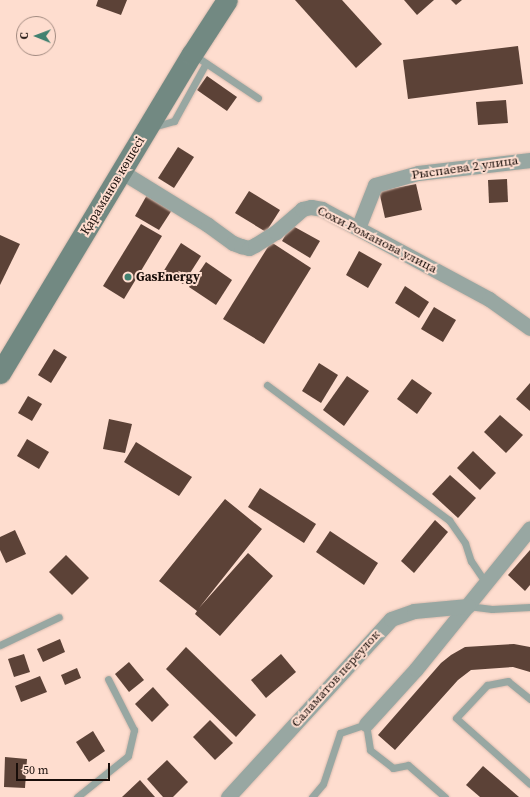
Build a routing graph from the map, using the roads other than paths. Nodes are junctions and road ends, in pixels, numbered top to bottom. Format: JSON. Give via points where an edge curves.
{"nodes":[{"id":1,"x":223,"y":2,"type":"edge"},
{"id":2,"x":199,"y":59,"type":"junction"},
{"id":3,"x":258,"y":98,"type":"dead end"},
{"id":4,"x":530,"y":160,"type":"edge"},
{"id":5,"x":122,"y":172,"type":"junction"},
{"id":6,"x":358,"y":228,"type":"junction"},
{"id":7,"x":530,"y":328,"type":"edge"},
{"id":8,"x":0,"y":373,"type":"edge"},
{"id":9,"x":268,"y":385,"type":"dead end"},
{"id":10,"x":530,"y":528,"type":"edge"},
{"id":11,"x":486,"y":584,"type":"junction"},
{"id":12,"x":468,"y":606,"type":"junction"},
{"id":13,"x":530,"y":607,"type":"edge"},
{"id":14,"x":59,"y":617,"type":"dead end"},
{"id":15,"x":0,"y":645,"type":"edge"},
{"id":16,"x":108,"y":679,"type":"dead end"},
{"id":17,"x":530,"y":699,"type":"edge"},
{"id":18,"x":366,"y":724,"type":"junction"},
{"id":19,"x":530,"y":784,"type":"edge"},
{"id":20,"x":77,"y":797,"type":"edge"},
{"id":21,"x":228,"y":797,"type":"edge"},
{"id":22,"x":312,"y":797,"type":"edge"},
{"id":23,"x":445,"y":797,"type":"edge"}],
"edges":[{"from":1,"to":2,"type":"main road","name":"Қараманов көшесі"},
{"from":2,"to":3,"type":"lane"},
{"from":2,"to":5,"type":"main road","name":"Қараманов көшесі","via":[[148,129]]},
{"from":4,"to":6,"type":"street","name":"Рыспаева 2 улица","via":[[418,173],[375,185]]},
{"from":5,"to":6,"type":"street","name":"Сохи Романова улица","via":[[233,243],[249,248],[276,232],[298,212],[311,206]]},
{"from":5,"to":8,"type":"main road","name":"Қараманов көшесі"},
{"from":6,"to":7,"type":"street","name":"Сохи Романова улица","via":[[489,299]]},
{"from":9,"to":11,"type":"lane","via":[[449,520],[465,543]]},
{"from":10,"to":11,"type":"street"},
{"from":11,"to":12,"type":"street"},
{"from":12,"to":13,"type":"lane","via":[[492,609]]},
{"from":12,"to":18,"type":"street"},
{"from":12,"to":21,"type":"street","name":"Саламатов переулок","via":[[414,611],[391,620]]},
{"from":14,"to":15,"type":"lane"},
{"from":16,"to":20,"type":"lane","via":[[134,730],[128,756]]},
{"from":17,"to":19,"type":"lane","via":[[508,681],[487,685],[456,718]]},
{"from":18,"to":22,"type":"lane","via":[[340,733],[322,784]]},
{"from":18,"to":23,"type":"lane","via":[[370,750],[393,768],[408,765]]}]}
